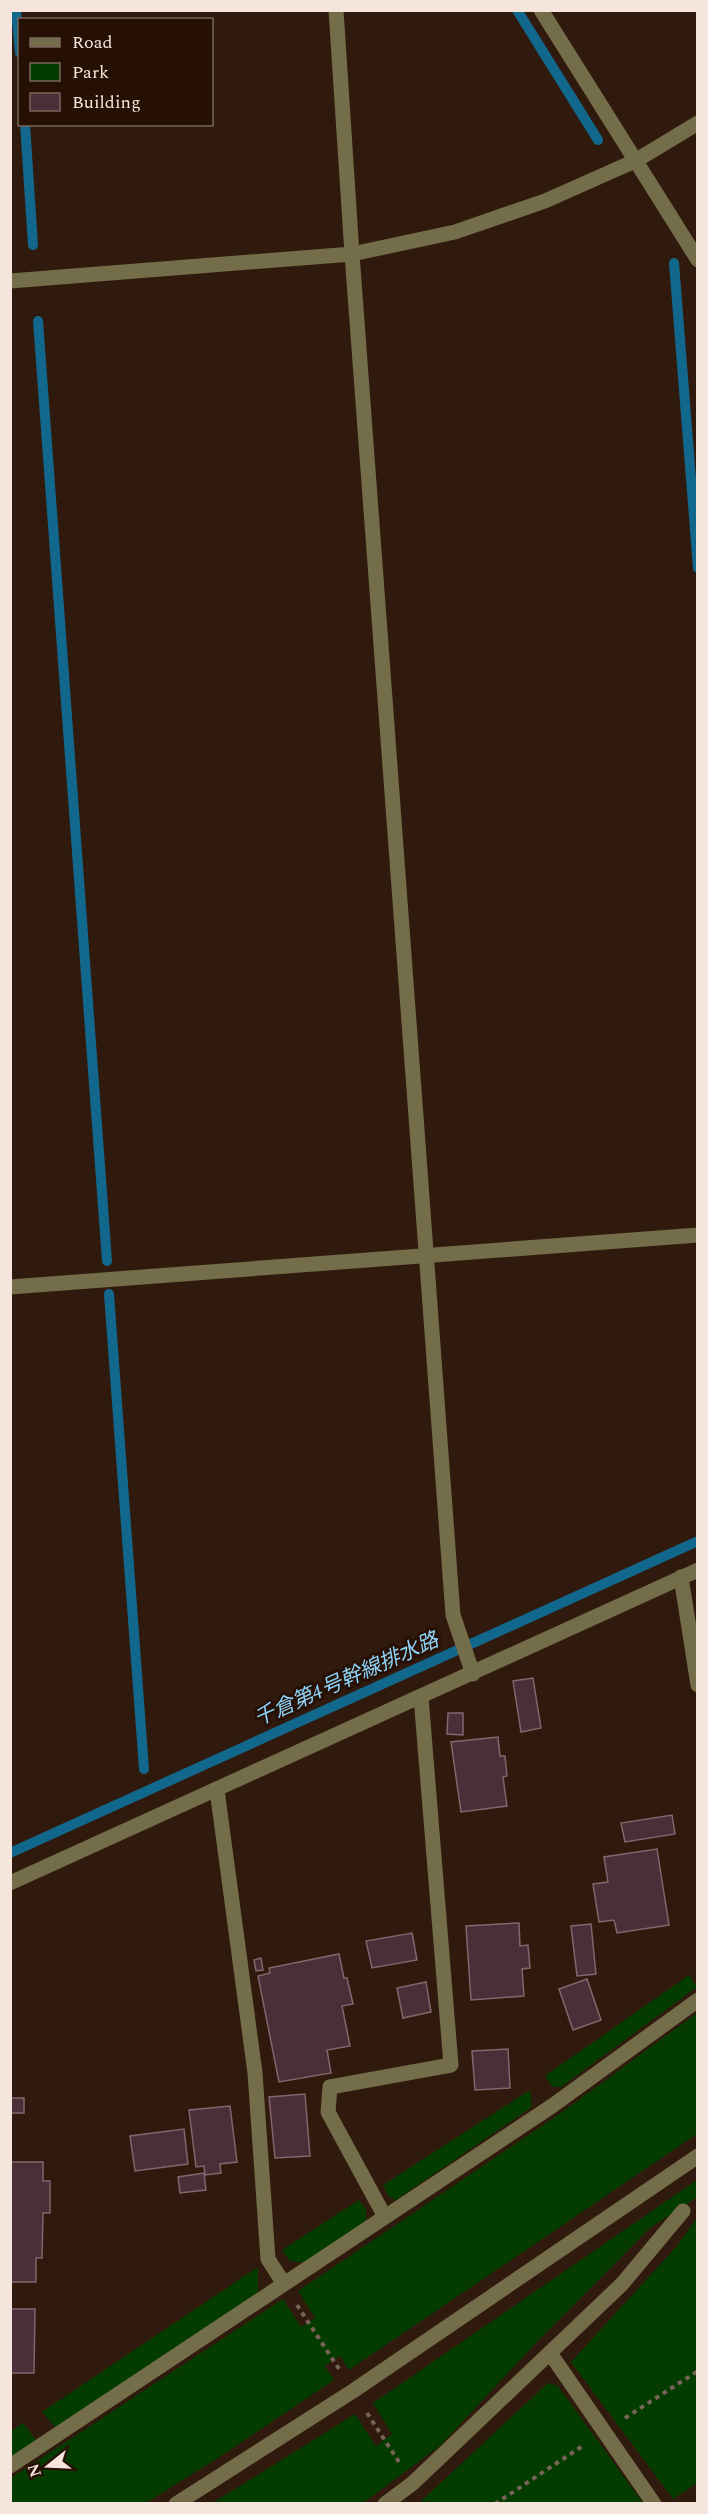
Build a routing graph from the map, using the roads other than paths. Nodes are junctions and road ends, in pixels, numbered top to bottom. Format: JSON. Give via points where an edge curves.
{"nodes":[{"id":1,"x":336,"y":10,"type":"edge"},
{"id":2,"x":541,"y":10,"type":"edge"},
{"id":3,"x":698,"y":123,"type":"edge"},
{"id":4,"x":635,"y":161,"type":"junction"},
{"id":5,"x":352,"y":254,"type":"junction"},
{"id":6,"x":698,"y":260,"type":"edge"},
{"id":7,"x":10,"y":281,"type":"edge"},
{"id":8,"x":698,"y":1235,"type":"edge"},
{"id":9,"x":426,"y":1256,"type":"junction"},
{"id":10,"x":10,"y":1287,"type":"edge"},
{"id":11,"x":698,"y":1570,"type":"edge"},
{"id":12,"x":681,"y":1578,"type":"junction"},
{"id":13,"x":471,"y":1667,"type":"junction"},
{"id":14,"x":698,"y":1685,"type":"edge"},
{"id":15,"x":421,"y":1698,"type":"junction"},
{"id":16,"x":217,"y":1790,"type":"junction"},
{"id":17,"x":10,"y":1883,"type":"edge"},
{"id":18,"x":698,"y":2000,"type":"edge"},
{"id":19,"x":698,"y":2156,"type":"edge"},
{"id":20,"x":683,"y":2211,"type":"dead end"},
{"id":21,"x":385,"y":2217,"type":"junction"},
{"id":22,"x":284,"y":2284,"type":"junction"},
{"id":23,"x":550,"y":2353,"type":"junction"},
{"id":24,"x":10,"y":2466,"type":"edge"},
{"id":25,"x":176,"y":2504,"type":"edge"},
{"id":26,"x":385,"y":2504,"type":"edge"},
{"id":27,"x":654,"y":2504,"type":"edge"}],
"edges":[{"from":1,"to":5,"type":"street"},
{"from":2,"to":4,"type":"street"},
{"from":3,"to":4,"type":"street"},
{"from":4,"to":5,"type":"street","via":[[545,201],[455,232]]},
{"from":4,"to":6,"type":"street"},
{"from":5,"to":7,"type":"street"},
{"from":5,"to":9,"type":"street"},
{"from":8,"to":9,"type":"street"},
{"from":9,"to":10,"type":"street"},
{"from":9,"to":13,"type":"street","via":[[453,1615]]},
{"from":11,"to":12,"type":"street"},
{"from":12,"to":13,"type":"street"},
{"from":12,"to":14,"type":"street"},
{"from":13,"to":15,"type":"street"},
{"from":15,"to":16,"type":"street"},
{"from":15,"to":21,"type":"street","via":[[451,2065],[330,2088],[328,2112]]},
{"from":16,"to":17,"type":"street"},
{"from":16,"to":22,"type":"street","via":[[255,2073],[268,2259]]},
{"from":18,"to":21,"type":"street","via":[[552,2106]]},
{"from":19,"to":25,"type":"street","via":[[353,2391]]},
{"from":20,"to":23,"type":"street","via":[[622,2284]]},
{"from":21,"to":22,"type":"street"},
{"from":22,"to":24,"type":"street"},
{"from":23,"to":26,"type":"street","via":[[413,2483]]},
{"from":23,"to":27,"type":"street"}]}
